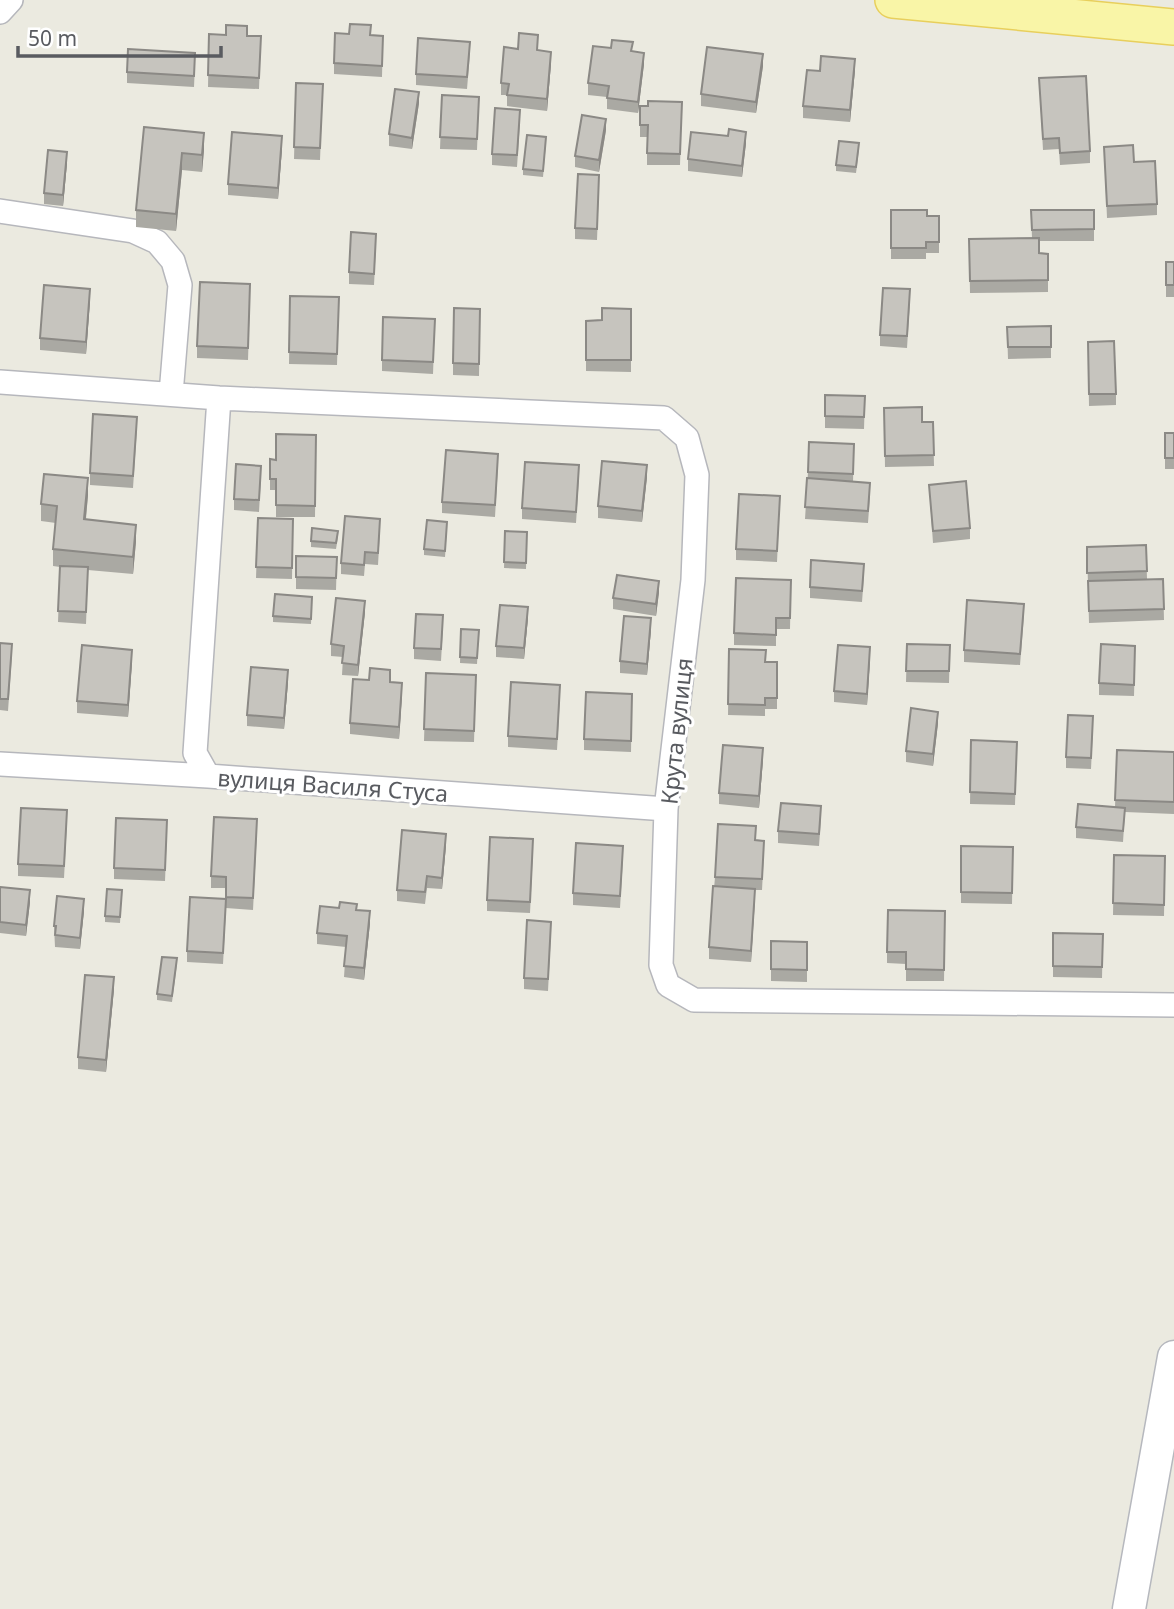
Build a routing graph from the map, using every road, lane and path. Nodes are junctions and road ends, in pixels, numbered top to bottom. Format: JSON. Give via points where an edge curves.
{"nodes":[{"id":1,"x":11,"y":0,"type":"edge"},
{"id":2,"x":893,"y":0,"type":"edge"},
{"id":3,"x":0,"y":12,"type":"edge"},
{"id":4,"x":1174,"y":27,"type":"edge"},
{"id":5,"x":0,"y":211,"type":"edge"},
{"id":6,"x":0,"y":382,"type":"edge"},
{"id":7,"x":171,"y":394,"type":"junction"},
{"id":8,"x":219,"y":398,"type":"junction"},
{"id":9,"x":195,"y":753,"type":"junction"},
{"id":10,"x":0,"y":764,"type":"edge"},
{"id":11,"x":171,"y":774,"type":"junction"},
{"id":12,"x":208,"y":776,"type":"junction"},
{"id":13,"x":666,"y":809,"type":"junction"},
{"id":14,"x":1174,"y":1005,"type":"edge"},
{"id":15,"x":1174,"y":1357,"type":"edge"},
{"id":16,"x":1129,"y":1609,"type":"edge"}],
"edges":[{"from":1,"to":3,"type":"street"},
{"from":2,"to":4,"type":"main road"},
{"from":5,"to":7,"type":"street","via":[[133,231],[157,242],[173,261],[180,285]]},
{"from":6,"to":7,"type":"street","name":"Крута вулиця"},
{"from":7,"to":8,"type":"street","name":"Крута вулиця"},
{"from":8,"to":9,"type":"street"},
{"from":8,"to":13,"type":"street","name":"Крута вулиця","via":[[664,418],[687,438],[697,475],[693,580]]},
{"from":9,"to":11,"type":"street"},
{"from":9,"to":12,"type":"street"},
{"from":10,"to":11,"type":"street","name":"вулиця Василя Стуса"},
{"from":11,"to":12,"type":"street","name":"вулиця Василя Стуса"},
{"from":12,"to":13,"type":"street","name":"вулиця Василя Стуса"},
{"from":13,"to":14,"type":"street","name":"Крута вулиця","via":[[661,965],[668,985],[694,1000]]},
{"from":15,"to":16,"type":"street"}]}
